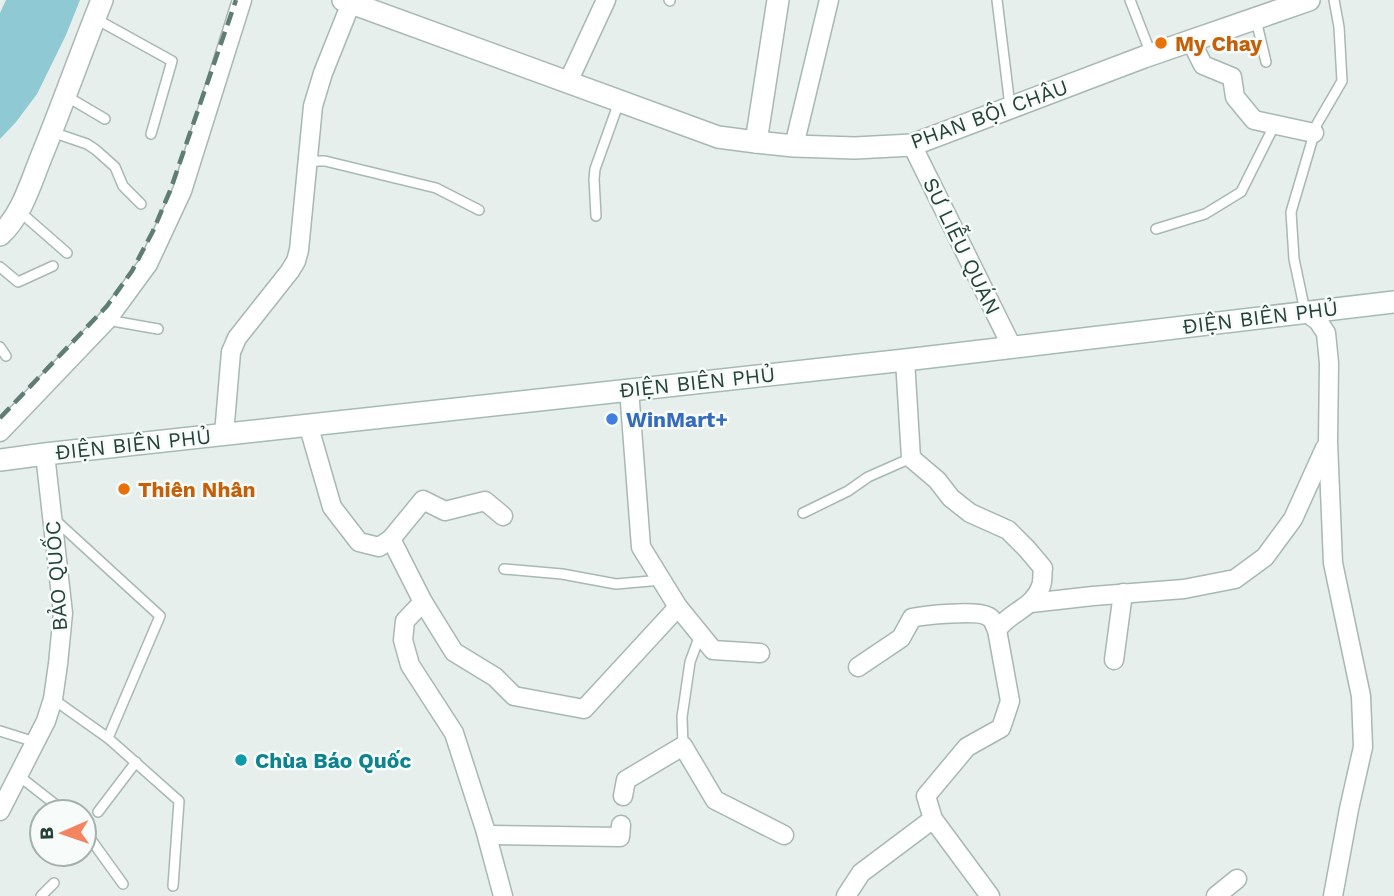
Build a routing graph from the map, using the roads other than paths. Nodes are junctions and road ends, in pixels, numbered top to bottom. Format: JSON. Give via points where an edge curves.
{"nodes":[{"id":1,"x":242,"y":0,"type":"edge"},
{"id":2,"x":606,"y":0,"type":"edge"},
{"id":3,"x":778,"y":0,"type":"edge"},
{"id":4,"x":829,"y":0,"type":"edge"},
{"id":5,"x":997,"y":0,"type":"edge"},
{"id":6,"x":1130,"y":0,"type":"edge"},
{"id":7,"x":1309,"y":0,"type":"edge"},
{"id":8,"x":1334,"y":0,"type":"edge"},
{"id":9,"x":347,"y":2,"type":"edge"},
{"id":10,"x":98,"y":9,"type":"edge"},
{"id":11,"x":1256,"y":18,"type":"junction"},
{"id":12,"x":1191,"y":41,"type":"junction"},
{"id":13,"x":1151,"y":54,"type":"junction"},
{"id":14,"x":1266,"y":62,"type":"dead end"},
{"id":15,"x":568,"y":82,"type":"junction"},
{"id":16,"x":66,"y":96,"type":"junction"},
{"id":17,"x":619,"y":102,"type":"junction"},
{"id":18,"x":1010,"y":108,"type":"junction"},
{"id":19,"x":105,"y":118,"type":"dead end"},
{"id":20,"x":1275,"y":124,"type":"junction"},
{"id":21,"x":52,"y":132,"type":"junction"},
{"id":22,"x":1314,"y":133,"type":"junction"},
{"id":23,"x":152,"y":134,"type":"dead end"},
{"id":24,"x":756,"y":142,"type":"junction"},
{"id":25,"x":912,"y":145,"type":"junction"},
{"id":26,"x":794,"y":146,"type":"junction"},
{"id":27,"x":306,"y":165,"type":"junction"},
{"id":28,"x":141,"y":204,"type":"dead end"},
{"id":29,"x":18,"y":210,"type":"junction"},
{"id":30,"x":479,"y":210,"type":"dead end"},
{"id":31,"x":596,"y":216,"type":"dead end"},
{"id":32,"x":1156,"y":229,"type":"dead end"},
{"id":33,"x":0,"y":235,"type":"edge"},
{"id":34,"x":67,"y":253,"type":"dead end"},
{"id":35,"x":53,"y":266,"type":"dead end"},
{"id":36,"x":0,"y":267,"type":"edge"},
{"id":37,"x":1394,"y":302,"type":"edge"},
{"id":38,"x":1306,"y":311,"type":"junction"},
{"id":39,"x":107,"y":320,"type":"junction"},
{"id":40,"x":158,"y":329,"type":"dead end"},
{"id":41,"x":1012,"y":347,"type":"junction"},
{"id":42,"x":905,"y":360,"type":"junction"},
{"id":43,"x":629,"y":389,"type":"junction"},
{"id":44,"x":308,"y":424,"type":"junction"},
{"id":45,"x":0,"y":432,"type":"edge"},
{"id":46,"x":224,"y":434,"type":"junction"},
{"id":47,"x":1328,"y":442,"type":"junction"},
{"id":48,"x":45,"y":454,"type":"junction"},
{"id":49,"x":911,"y":458,"type":"junction"},
{"id":50,"x":0,"y":460,"type":"edge"},
{"id":51,"x":803,"y":513,"type":"dead end"},
{"id":52,"x":503,"y":516,"type":"dead end"},
{"id":53,"x":52,"y":517,"type":"junction"},
{"id":54,"x":391,"y":539,"type":"junction"},
{"id":55,"x":504,"y":569,"type":"dead end"},
{"id":56,"x":662,"y":580,"type":"junction"},
{"id":57,"x":1123,"y":593,"type":"junction"},
{"id":58,"x":423,"y":602,"type":"junction"},
{"id":59,"x":1031,"y":603,"type":"junction"},
{"id":60,"x":678,"y":607,"type":"junction"},
{"id":61,"x":997,"y":630,"type":"junction"},
{"id":62,"x":701,"y":634,"type":"junction"},
{"id":63,"x":760,"y":653,"type":"dead end"},
{"id":64,"x":1114,"y":660,"type":"dead end"},
{"id":65,"x":858,"y":667,"type":"dead end"},
{"id":66,"x":53,"y":699,"type":"junction"},
{"id":67,"x":0,"y":731,"type":"edge"},
{"id":68,"x":107,"y":738,"type":"junction"},
{"id":69,"x":36,"y":741,"type":"junction"},
{"id":70,"x":682,"y":746,"type":"junction"},
{"id":71,"x":135,"y":761,"type":"junction"},
{"id":72,"x":19,"y":776,"type":"junction"},
{"id":73,"x":624,"y":796,"type":"dead end"},
{"id":74,"x":47,"y":798,"type":"edge"},
{"id":75,"x":0,"y":811,"type":"edge"},
{"id":76,"x":98,"y":812,"type":"dead end"},
{"id":77,"x":933,"y":819,"type":"junction"},
{"id":78,"x":621,"y":825,"type":"dead end"},
{"id":79,"x":487,"y":835,"type":"junction"},
{"id":80,"x":784,"y":835,"type":"dead end"},
{"id":81,"x":98,"y":849,"type":"edge"},
{"id":82,"x":1237,"y":879,"type":"dead end"},
{"id":83,"x":54,"y":883,"type":"dead end"},
{"id":84,"x":123,"y":884,"type":"dead end"},
{"id":85,"x":173,"y":886,"type":"dead end"},
{"id":86,"x":41,"y":896,"type":"edge"},
{"id":87,"x":503,"y":896,"type":"edge"},
{"id":88,"x":846,"y":896,"type":"edge"},
{"id":89,"x":990,"y":896,"type":"edge"},
{"id":90,"x":1216,"y":896,"type":"edge"},
{"id":91,"x":1333,"y":896,"type":"edge"}],
"edges":[{"from":1,"to":39,"type":"street","via":[[182,191],[148,264]]},
{"from":2,"to":15,"type":"street"},
{"from":3,"to":24,"type":"street"},
{"from":4,"to":26,"type":"street"},
{"from":5,"to":18,"type":"lane"},
{"from":6,"to":13,"type":"lane"},
{"from":7,"to":11,"type":"street","name":"PHAN BỘI CHÂU"},
{"from":8,"to":22,"type":"lane","via":[[1342,81]]},
{"from":9,"to":15,"type":"street","name":"PHAN BỘI CHÂU"},
{"from":9,"to":27,"type":"street","via":[[316,94]]},
{"from":10,"to":16,"type":"street"},
{"from":10,"to":23,"type":"lane","via":[[172,61]]},
{"from":11,"to":12,"type":"street","name":"PHAN BỘI CHÂU"},
{"from":11,"to":14,"type":"lane"},
{"from":12,"to":13,"type":"street","name":"PHAN BỘI CHÂU"},
{"from":12,"to":20,"type":"street","via":[[1203,65],[1233,77],[1235,97],[1254,120]]},
{"from":13,"to":18,"type":"street","name":"PHAN BỘI CHÂU"},
{"from":15,"to":17,"type":"street","name":"PHAN BỘI CHÂU"},
{"from":16,"to":19,"type":"lane"},
{"from":16,"to":21,"type":"street"},
{"from":17,"to":24,"type":"street","name":"PHAN BỘI CHÂU","via":[[718,137]]},
{"from":17,"to":31,"type":"lane","via":[[595,169]]},
{"from":18,"to":25,"type":"street","name":"PHAN BỘI CHÂU"},
{"from":20,"to":22,"type":"street"},
{"from":20,"to":32,"type":"lane","via":[[1241,192],[1205,214]]},
{"from":21,"to":28,"type":"lane","via":[[96,150],[115,167],[123,186]]},
{"from":21,"to":29,"type":"street"},
{"from":22,"to":38,"type":"lane","via":[[1291,212],[1294,259]]},
{"from":24,"to":26,"type":"street","name":"PHAN BỘI CHÂU"},
{"from":25,"to":26,"type":"street","name":"PHAN BỘI CHÂU"},
{"from":25,"to":41,"type":"street","name":"SƯ LIỄU QUÁN"},
{"from":27,"to":30,"type":"lane","via":[[326,161],[436,188]]},
{"from":27,"to":46,"type":"street","via":[[296,261],[233,344]]},
{"from":29,"to":33,"type":"street"},
{"from":29,"to":34,"type":"lane"},
{"from":35,"to":36,"type":"lane","via":[[18,282]]},
{"from":37,"to":38,"type":"street","name":"ĐIỆN BIÊN PHỦ"},
{"from":38,"to":41,"type":"street","name":"ĐIỆN BIÊN PHỦ"},
{"from":38,"to":47,"type":"street","via":[[1326,333]]},
{"from":39,"to":40,"type":"lane"},
{"from":39,"to":45,"type":"street"},
{"from":41,"to":42,"type":"street","name":"ĐIỆN BIÊN PHỦ"},
{"from":42,"to":43,"type":"street","name":"ĐIỆN BIÊN PHỦ"},
{"from":42,"to":49,"type":"street"},
{"from":43,"to":44,"type":"street","name":"ĐIỆN BIÊN PHỦ"},
{"from":43,"to":56,"type":"street","via":[[641,547]]},
{"from":44,"to":46,"type":"street","name":"ĐIỆN BIÊN PHỦ"},
{"from":44,"to":54,"type":"street","via":[[332,507],[359,542],[379,547]]},
{"from":46,"to":48,"type":"street","name":"ĐIỆN BIÊN PHỦ"},
{"from":47,"to":57,"type":"street","via":[[1293,519],[1265,557],[1235,579],[1184,589]]},
{"from":47,"to":91,"type":"street","via":[[1333,563],[1361,696],[1363,747]]},
{"from":48,"to":50,"type":"street","name":"ĐIỆN BIÊN PHỦ"},
{"from":48,"to":53,"type":"street","name":"BẢO QUỐC"},
{"from":49,"to":51,"type":"lane"},
{"from":49,"to":59,"type":"street","via":[[970,513],[1008,530],[1043,568],[1041,587]]},
{"from":52,"to":54,"type":"street","via":[[485,501],[445,511],[424,500]]},
{"from":53,"to":66,"type":"street","name":"BẢO QUỐC","via":[[63,613]]},
{"from":53,"to":68,"type":"lane","via":[[160,617]]},
{"from":54,"to":58,"type":"street"},
{"from":55,"to":56,"type":"lane","via":[[616,583]]},
{"from":56,"to":60,"type":"street"},
{"from":57,"to":59,"type":"street"},
{"from":57,"to":64,"type":"street"},
{"from":58,"to":60,"type":"street","via":[[454,652],[495,677],[513,696],[584,709]]},
{"from":58,"to":79,"type":"street","via":[[405,621],[403,639],[410,665],[454,733]]},
{"from":59,"to":61,"type":"street"},
{"from":60,"to":62,"type":"street"},
{"from":61,"to":65,"type":"street","via":[[986,615],[912,618],[901,638]]},
{"from":61,"to":77,"type":"street","via":[[1010,701],[1001,728],[967,747],[926,796]]},
{"from":62,"to":63,"type":"street","via":[[713,650]]},
{"from":62,"to":70,"type":"lane","via":[[690,662]]},
{"from":66,"to":68,"type":"lane"},
{"from":66,"to":69,"type":"street","name":"BẢO QUỐC"},
{"from":67,"to":69,"type":"lane"},
{"from":68,"to":71,"type":"lane"},
{"from":69,"to":72,"type":"street","name":"BẢO QUỐC"},
{"from":70,"to":73,"type":"street","via":[[626,780]]},
{"from":70,"to":80,"type":"street","via":[[715,800]]},
{"from":71,"to":76,"type":"lane"},
{"from":71,"to":85,"type":"lane","via":[[179,801]]},
{"from":72,"to":74,"type":"lane"},
{"from":72,"to":75,"type":"street","name":"BẢO QUỐC"},
{"from":77,"to":88,"type":"street","via":[[861,873]]},
{"from":77,"to":89,"type":"street"},
{"from":78,"to":79,"type":"street","via":[[620,837]]},
{"from":79,"to":87,"type":"street"},
{"from":81,"to":84,"type":"lane"},
{"from":82,"to":90,"type":"street"},
{"from":83,"to":86,"type":"lane"}]}
